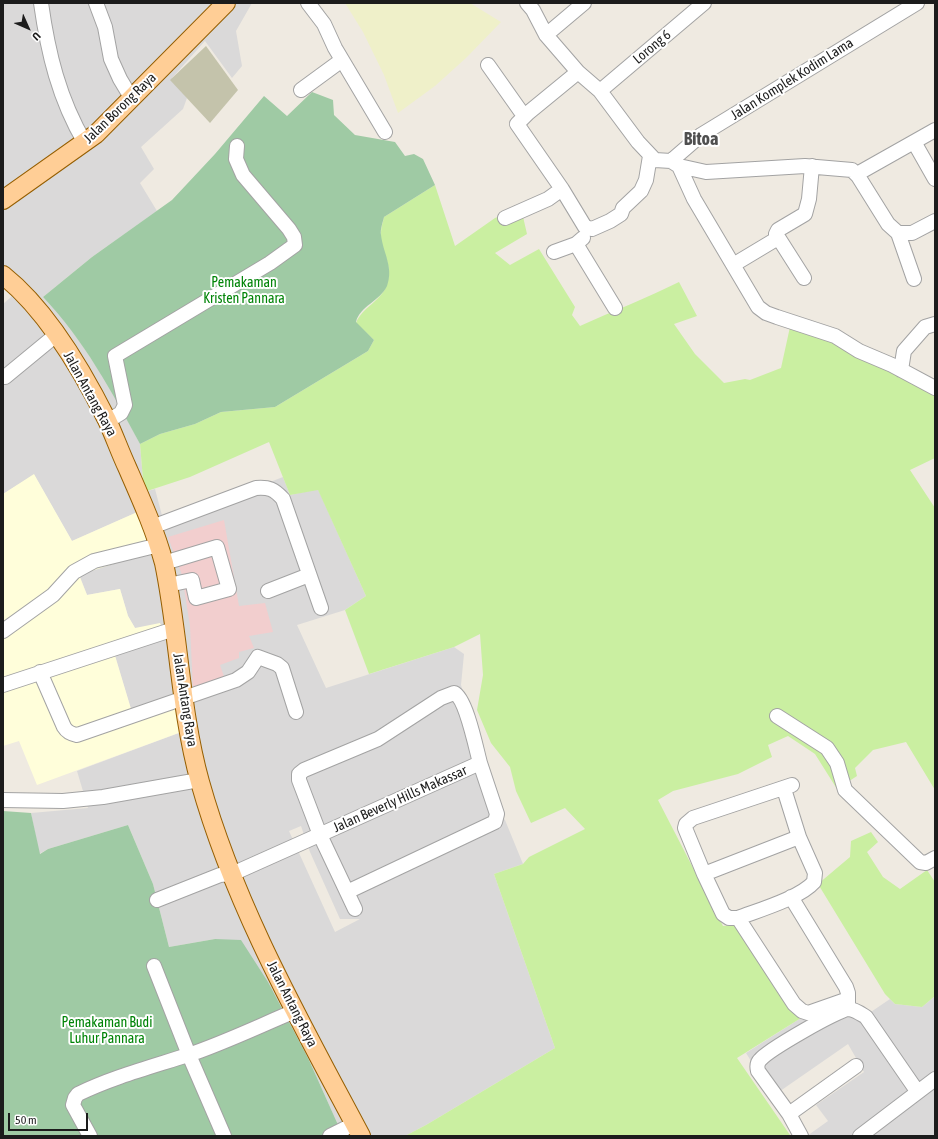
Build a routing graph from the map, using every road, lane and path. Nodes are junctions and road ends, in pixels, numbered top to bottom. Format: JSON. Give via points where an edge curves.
{"nodes":[{"id":1,"x":41,"y":3,"type":"edge"},
{"id":2,"x":96,"y":3,"type":"edge"},
{"id":3,"x":226,"y":3,"type":"edge"},
{"id":4,"x":308,"y":3,"type":"edge"},
{"id":5,"x":527,"y":3,"type":"edge"},
{"id":6,"x":584,"y":3,"type":"edge"},
{"id":7,"x":704,"y":3,"type":"edge"},
{"id":8,"x":917,"y":3,"type":"edge"},
{"id":9,"x":546,"y":35,"type":"junction"},
{"id":10,"x":342,"y":60,"type":"junction"},
{"id":11,"x":488,"y":65,"type":"dead end"},
{"id":12,"x":578,"y":72,"type":"junction"},
{"id":13,"x":300,"y":90,"type":"dead end"},
{"id":14,"x":600,"y":91,"type":"junction"},
{"id":15,"x":132,"y":99,"type":"junction"},
{"id":16,"x":524,"y":116,"type":"junction"},
{"id":17,"x":935,"y":130,"type":"edge"},
{"id":18,"x":385,"y":132,"type":"dead end"},
{"id":19,"x":914,"y":142,"type":"junction"},
{"id":20,"x":85,"y":143,"type":"junction"},
{"id":21,"x":237,"y":146,"type":"dead end"},
{"id":22,"x":650,"y":156,"type":"junction"},
{"id":23,"x":675,"y":163,"type":"junction"},
{"id":24,"x":812,"y":166,"type":"junction"},
{"id":25,"x":851,"y":171,"type":"junction"},
{"id":26,"x":935,"y":179,"type":"edge"},
{"id":27,"x":562,"y":189,"type":"junction"},
{"id":28,"x":3,"y":200,"type":"edge"},
{"id":29,"x":505,"y":218,"type":"dead end"},
{"id":30,"x":935,"y":221,"type":"edge"},
{"id":31,"x":592,"y":229,"type":"junction"},
{"id":32,"x":898,"y":234,"type":"junction"},
{"id":33,"x":778,"y":238,"type":"junction"},
{"id":34,"x":576,"y":244,"type":"junction"},
{"id":35,"x":554,"y":252,"type":"dead end"},
{"id":36,"x":733,"y":265,"type":"junction"},
{"id":37,"x":3,"y":275,"type":"edge"},
{"id":38,"x":804,"y":278,"type":"dead end"},
{"id":39,"x":914,"y":279,"type":"dead end"},
{"id":40,"x":615,"y":308,"type":"dead end"},
{"id":41,"x":935,"y":324,"type":"edge"},
{"id":42,"x":56,"y":336,"type":"junction"},
{"id":43,"x":901,"y":370,"type":"junction"},
{"id":44,"x":5,"y":377,"type":"dead end"},
{"id":45,"x":935,"y":388,"type":"edge"},
{"id":46,"x":108,"y":421,"type":"junction"},
{"id":47,"x":152,"y":527,"type":"junction"},
{"id":48,"x":159,"y":545,"type":"junction"},
{"id":49,"x":164,"y":563,"type":"junction"},
{"id":50,"x":309,"y":575,"type":"junction"},
{"id":51,"x":168,"y":585,"type":"junction"},
{"id":52,"x":268,"y":591,"type":"dead end"},
{"id":53,"x":321,"y":608,"type":"dead end"},
{"id":54,"x":174,"y":629,"type":"junction"},
{"id":55,"x":3,"y":631,"type":"edge"},
{"id":56,"x":40,"y":672,"type":"junction"},
{"id":57,"x":3,"y":685,"type":"edge"},
{"id":58,"x":183,"y":698,"type":"junction"},
{"id":59,"x":296,"y":712,"type":"dead end"},
{"id":60,"x":777,"y":716,"type":"dead end"},
{"id":61,"x":480,"y":763,"type":"junction"},
{"id":62,"x":199,"y":780,"type":"junction"},
{"id":63,"x":3,"y":800,"type":"edge"},
{"id":64,"x":320,"y":835,"type":"junction"},
{"id":65,"x":799,"y":838,"type":"junction"},
{"id":66,"x":935,"y":858,"type":"edge"},
{"id":67,"x":232,"y":874,"type":"junction"},
{"id":68,"x":704,"y":874,"type":"junction"},
{"id":69,"x":347,"y":892,"type":"junction"},
{"id":70,"x":791,"y":897,"type":"junction"},
{"id":71,"x":157,"y":900,"type":"dead end"},
{"id":72,"x":355,"y":909,"type":"dead end"},
{"id":73,"x":738,"y":918,"type":"junction"},
{"id":74,"x":154,"y":966,"type":"dead end"},
{"id":75,"x":848,"y":1004,"type":"junction"},
{"id":76,"x":295,"y":1011,"type":"junction"},
{"id":77,"x":189,"y":1055,"type":"junction"},
{"id":78,"x":856,"y":1066,"type":"dead end"},
{"id":79,"x":935,"y":1079,"type":"edge"},
{"id":80,"x":917,"y":1091,"type":"junction"},
{"id":81,"x":789,"y":1114,"type":"junction"},
{"id":82,"x":358,"y":1130,"type":"edge"},
{"id":83,"x":90,"y":1136,"type":"edge"},
{"id":84,"x":224,"y":1136,"type":"edge"},
{"id":85,"x":330,"y":1136,"type":"edge"},
{"id":86,"x":801,"y":1136,"type":"edge"},
{"id":87,"x":860,"y":1136,"type":"edge"}],
"edges":[{"from":1,"to":20,"type":"street","via":[[54,73]]},
{"from":2,"to":15,"type":"street","via":[[105,27],[111,59]]},
{"from":3,"to":15,"type":"main road","name":"Jalan Borong Raya","via":[[169,58]]},
{"from":4,"to":10,"type":"street","via":[[324,24]]},
{"from":5,"to":9,"type":"street"},
{"from":6,"to":9,"type":"street"},
{"from":7,"to":14,"type":"street","name":"Lorong 6"},
{"from":8,"to":23,"type":"street","name":"Jalan Komplek Kodim Lama","via":[[701,135]]},
{"from":9,"to":12,"type":"street"},
{"from":10,"to":13,"type":"street"},
{"from":10,"to":18,"type":"street"},
{"from":11,"to":16,"type":"street"},
{"from":12,"to":14,"type":"street"},
{"from":12,"to":16,"type":"street"},
{"from":14,"to":22,"type":"street"},
{"from":15,"to":20,"type":"main road","name":"Jalan Borong Raya"},
{"from":16,"to":27,"type":"street","via":[[517,124],[518,127]]},
{"from":17,"to":19,"type":"street"},
{"from":19,"to":25,"type":"street"},
{"from":19,"to":26,"type":"street"},
{"from":20,"to":28,"type":"main road","name":"Jalan Borong Raya"},
{"from":21,"to":46,"type":"street","via":[[236,159],[243,175],[289,230],[294,237],[295,245],[270,264],[115,356],[125,405],[120,413]]},
{"from":22,"to":23,"type":"street","via":[[655,160]]},
{"from":22,"to":31,"type":"street","via":[[642,191],[623,208],[621,214],[610,222]]},
{"from":23,"to":24,"type":"street","via":[[706,172]]},
{"from":23,"to":36,"type":"street"},
{"from":24,"to":25,"type":"street"},
{"from":24,"to":33,"type":"street","via":[[805,214],[778,230]]},
{"from":25,"to":32,"type":"street","via":[[888,224]]},
{"from":27,"to":29,"type":"street","via":[[548,199]]},
{"from":27,"to":31,"type":"street","via":[[585,227]]},
{"from":30,"to":32,"type":"street","via":[[912,233]]},
{"from":31,"to":34,"type":"street"},
{"from":32,"to":39,"type":"street"},
{"from":33,"to":36,"type":"street"},
{"from":33,"to":38,"type":"street"},
{"from":34,"to":35,"type":"street"},
{"from":34,"to":40,"type":"street"},
{"from":36,"to":43,"type":"street","via":[[758,307],[766,313],[835,336],[859,351]]},
{"from":37,"to":42,"type":"main road","name":"Jalan Antang Raya","via":[[25,294]]},
{"from":41,"to":43,"type":"street","via":[[926,327],[904,351]]},
{"from":42,"to":44,"type":"street"},
{"from":42,"to":46,"type":"main road","name":"Jalan Antang Raya","via":[[89,386]]},
{"from":43,"to":45,"type":"street"},
{"from":46,"to":47,"type":"main road","name":"Jalan Antang Raya"},
{"from":47,"to":48,"type":"main road","name":"Jalan Antang Raya"},
{"from":47,"to":50,"type":"street","via":[[246,491],[265,487],[273,489],[283,499]]},
{"from":48,"to":49,"type":"main road","name":"Jalan Antang Raya"},
{"from":48,"to":55,"type":"street","via":[[94,562],[74,572],[53,595]]},
{"from":49,"to":51,"type":"main road","name":"Jalan Antang Raya"},
{"from":49,"to":51,"type":"street","via":[[217,547],[229,589],[196,598],[192,580]]},
{"from":50,"to":52,"type":"street"},
{"from":50,"to":53,"type":"street"},
{"from":51,"to":54,"type":"main road","name":"Jalan Antang Raya"},
{"from":54,"to":56,"type":"street"},
{"from":54,"to":58,"type":"main road","name":"Jalan Antang Raya"},
{"from":56,"to":57,"type":"street"},
{"from":56,"to":58,"type":"street","via":[[64,727],[73,735]]},
{"from":58,"to":59,"type":"street","via":[[243,677],[258,657],[282,668]]},
{"from":58,"to":62,"type":"main road","name":"Jalan Antang Raya"},
{"from":60,"to":66,"type":"street","via":[[827,748],[837,763],[843,787],[902,846],[923,864]]},
{"from":61,"to":64,"type":"street","name":"Jalan Beverly Hills Makassar"},
{"from":61,"to":64,"type":"street","name":"Jalan Beverly Hills Makassar","via":[[460,697],[454,693],[442,698],[378,739],[299,773],[299,780]]},
{"from":61,"to":69,"type":"street","name":"Jalan Beverly Hills Makassar","via":[[497,814],[495,822]]},
{"from":62,"to":63,"type":"street","via":[[103,797],[64,801]]},
{"from":62,"to":67,"type":"main road","name":"Jalan Antang Raya"},
{"from":64,"to":67,"type":"street","name":"Jalan Beverly Hills Makassar"},
{"from":64,"to":69,"type":"street","name":"Jalan Beverly Hills Makassar"},
{"from":65,"to":68,"type":"street"},
{"from":65,"to":68,"type":"street","via":[[788,787],[693,818],[687,822],[685,828]]},
{"from":65,"to":70,"type":"street","via":[[815,878],[810,887]]},
{"from":67,"to":71,"type":"street","name":"Jalan Beverly Hills Makassar","via":[[220,875]]},
{"from":67,"to":76,"type":"main road","name":"Jalan Antang Raya"},
{"from":68,"to":73,"type":"street","via":[[723,914],[729,918]]},
{"from":69,"to":72,"type":"street","name":"Jalan Beverly Hills Makassar"},
{"from":70,"to":73,"type":"street"},
{"from":70,"to":75,"type":"street","via":[[846,987]]},
{"from":73,"to":75,"type":"street","via":[[794,1004],[802,1011]]},
{"from":74,"to":77,"type":"street"},
{"from":75,"to":80,"type":"street","via":[[866,1017]]},
{"from":75,"to":81,"type":"street","via":[[802,1031],[759,1061],[758,1071]]},
{"from":76,"to":77,"type":"street"},
{"from":76,"to":82,"type":"main road","name":"Jalan Antang Raya"},
{"from":77,"to":83,"type":"street","via":[[78,1094],[73,1105]]},
{"from":77,"to":84,"type":"street"},
{"from":78,"to":81,"type":"street"},
{"from":79,"to":80,"type":"street"},
{"from":80,"to":87,"type":"street"},
{"from":81,"to":86,"type":"street"},
{"from":82,"to":85,"type":"street"}]}
